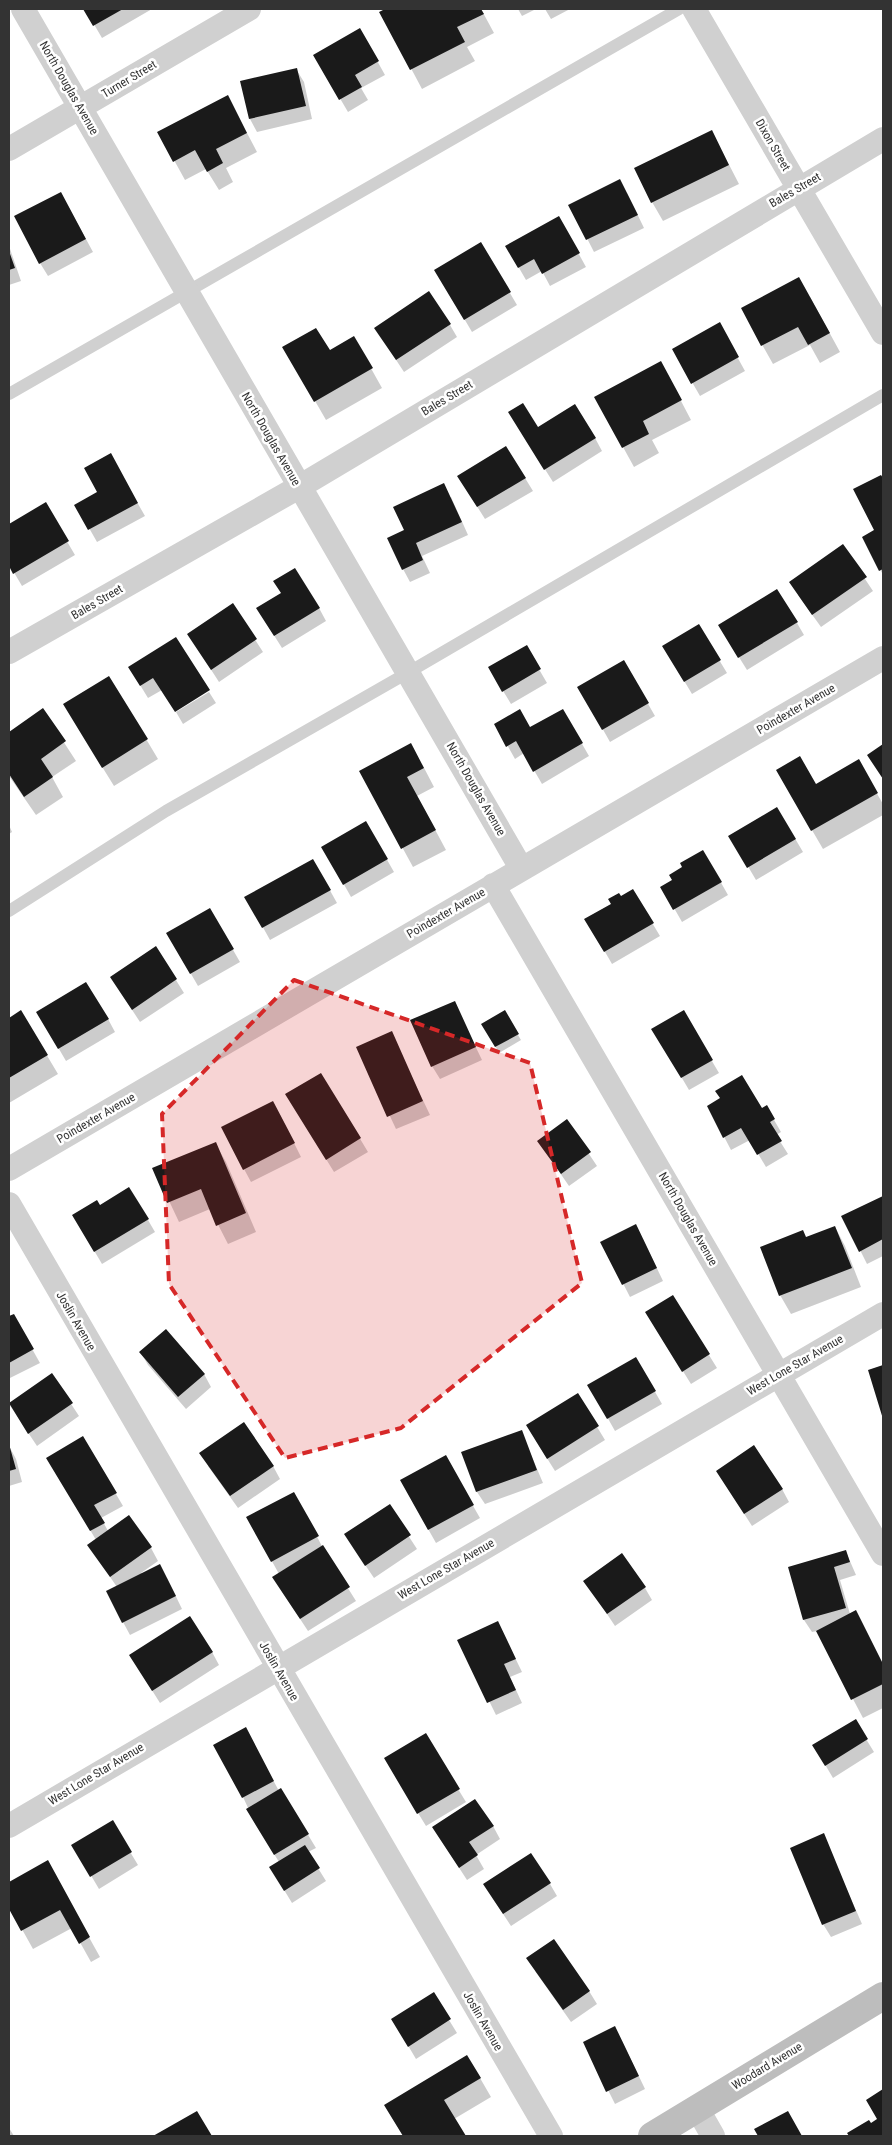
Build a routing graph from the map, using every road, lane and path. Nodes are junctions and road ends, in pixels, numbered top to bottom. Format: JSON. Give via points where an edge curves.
{"nodes":[{"id":1,"x":23,"y":9,"type":"edge"},
{"id":2,"x":249,"y":9,"type":"edge"},
{"id":3,"x":679,"y":9,"type":"edge"},
{"id":4,"x":694,"y":9,"type":"edge"},
{"id":5,"x":81,"y":108,"type":"junction"},
{"id":6,"x":883,"y":139,"type":"edge"},
{"id":7,"x":9,"y":149,"type":"edge"},
{"id":8,"x":798,"y":188,"type":"junction"},
{"id":9,"x":187,"y":293,"type":"junction"},
{"id":10,"x":883,"y":333,"type":"edge"},
{"id":11,"x":9,"y":394,"type":"edge"},
{"id":12,"x":883,"y":395,"type":"edge"},
{"id":13,"x":299,"y":487,"type":"junction"},
{"id":14,"x":9,"y":652,"type":"edge"},
{"id":15,"x":883,"y":658,"type":"edge"},
{"id":16,"x":409,"y":672,"type":"junction"},
{"id":17,"x":521,"y":868,"type":"junction"},
{"id":18,"x":494,"y":885,"type":"junction"},
{"id":19,"x":9,"y":911,"type":"edge"},
{"id":20,"x":9,"y":1169,"type":"edge"},
{"id":21,"x":9,"y":1204,"type":"edge"},
{"id":22,"x":883,"y":1314,"type":"edge"},
{"id":23,"x":779,"y":1374,"type":"junction"},
{"id":24,"x":883,"y":1554,"type":"edge"},
{"id":25,"x":276,"y":1668,"type":"junction"},
{"id":26,"x":9,"y":1826,"type":"edge"},
{"id":27,"x":883,"y":1996,"type":"edge"},
{"id":28,"x":697,"y":2108,"type":"junction"},
{"id":29,"x":551,"y":2136,"type":"edge"},
{"id":30,"x":652,"y":2136,"type":"edge"},
{"id":31,"x":713,"y":2136,"type":"edge"}],
"edges":[{"from":1,"to":5,"type":"street","name":"North Douglas Avenue"},
{"from":2,"to":5,"type":"street","name":"Turner Street"},
{"from":3,"to":9,"type":"lane"},
{"from":4,"to":8,"type":"street","name":"Dixon Street"},
{"from":5,"to":7,"type":"street","name":"Turner Street"},
{"from":5,"to":9,"type":"street","name":"North Douglas Avenue"},
{"from":6,"to":8,"type":"street","name":"Bales Street"},
{"from":8,"to":10,"type":"street","name":"Dixon Street"},
{"from":8,"to":13,"type":"street","name":"Bales Street"},
{"from":9,"to":11,"type":"lane"},
{"from":9,"to":13,"type":"street","name":"North Douglas Avenue"},
{"from":12,"to":16,"type":"lane"},
{"from":13,"to":14,"type":"street","name":"Bales Street"},
{"from":13,"to":16,"type":"street","name":"North Douglas Avenue"},
{"from":15,"to":17,"type":"street","name":"Poindexter Avenue"},
{"from":16,"to":17,"type":"street","name":"North Douglas Avenue"},
{"from":16,"to":19,"type":"lane","via":[[166,811]]},
{"from":17,"to":18,"type":"street","name":"Poindexter Avenue"},
{"from":18,"to":20,"type":"street","name":"Poindexter Avenue"},
{"from":18,"to":23,"type":"street","name":"North Douglas Avenue"},
{"from":21,"to":25,"type":"street","name":"Joslin Avenue"},
{"from":22,"to":23,"type":"street","name":"West Lone Star Avenue"},
{"from":23,"to":24,"type":"street","name":"North Douglas Avenue"},
{"from":23,"to":25,"type":"street","name":"West Lone Star Avenue"},
{"from":25,"to":26,"type":"street","name":"West Lone Star Avenue"},
{"from":25,"to":29,"type":"street","name":"Joslin Avenue"},
{"from":27,"to":28,"type":"street","name":"Woodard Avenue"},
{"from":28,"to":30,"type":"street","name":"Woodard Avenue"},
{"from":28,"to":31,"type":"street"}]}
